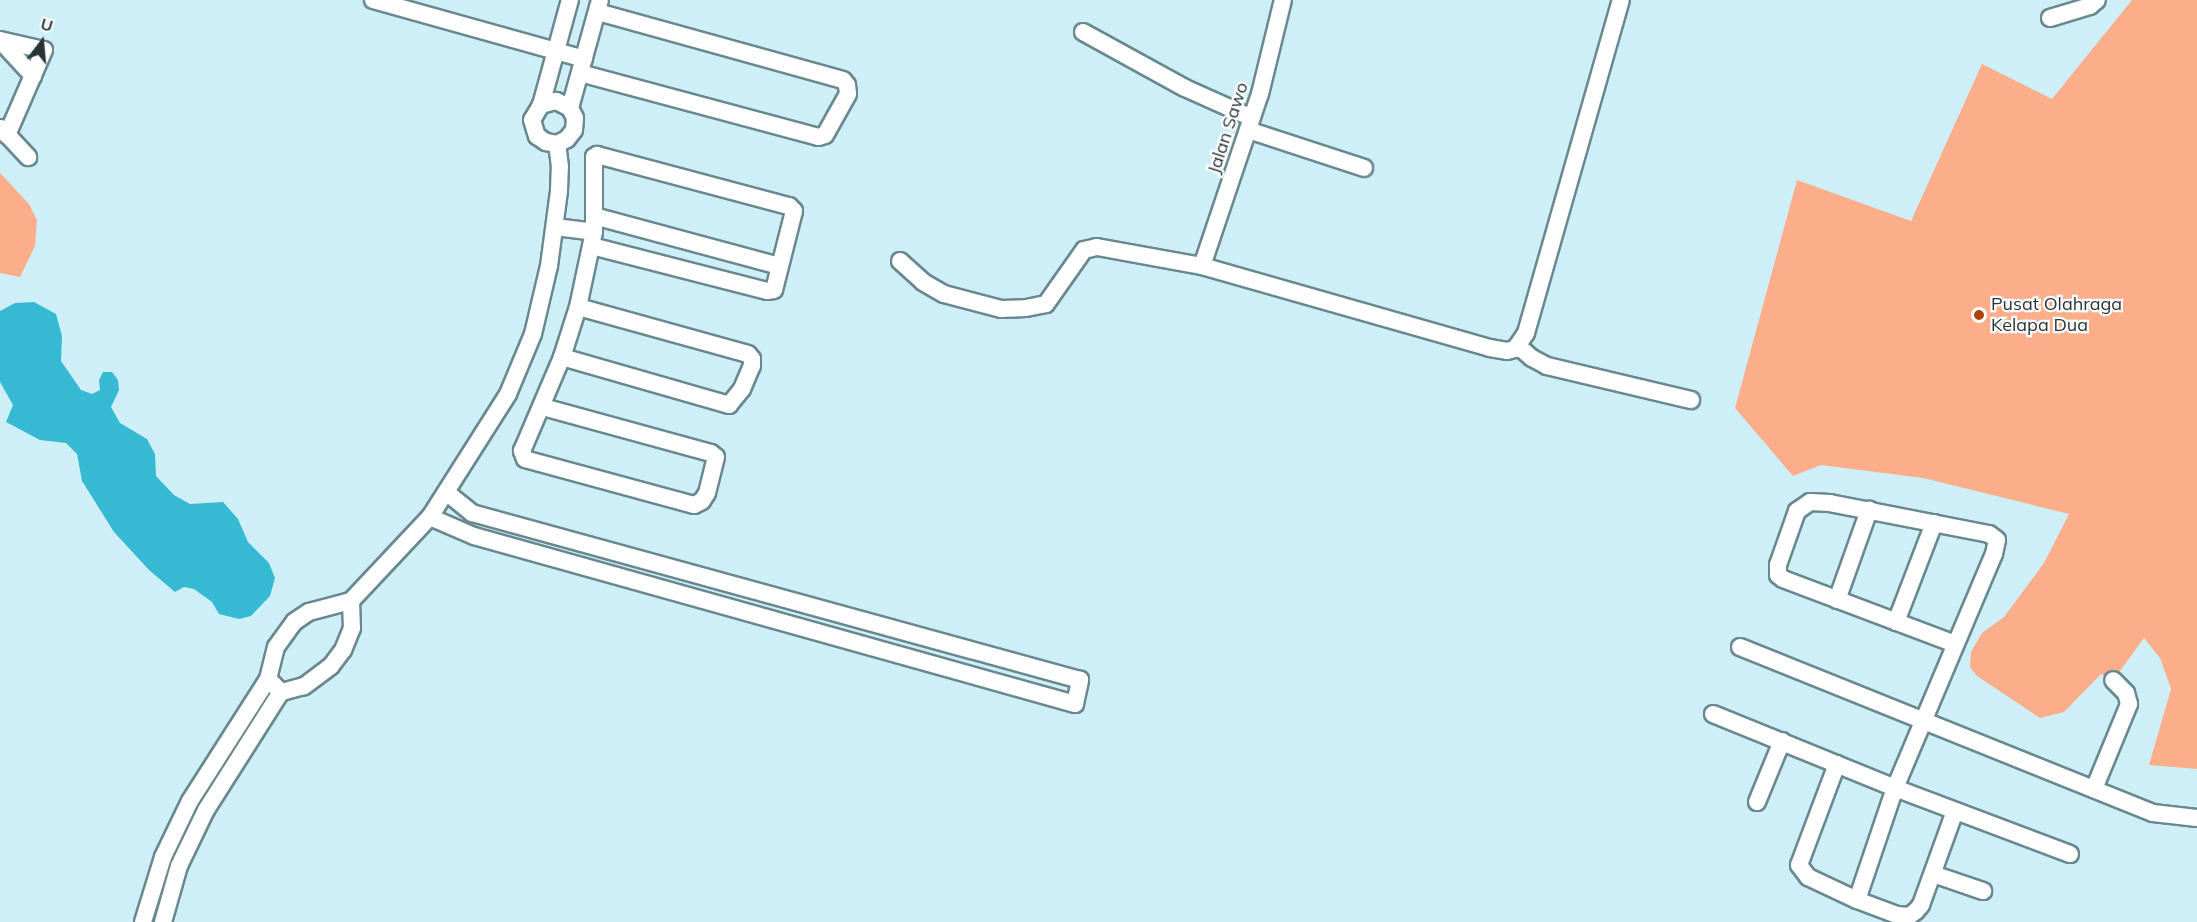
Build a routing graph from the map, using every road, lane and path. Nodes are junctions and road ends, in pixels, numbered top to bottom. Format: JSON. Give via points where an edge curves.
{"nodes":[{"id":1,"x":373,"y":0,"type":"edge"},
{"id":2,"x":570,"y":0,"type":"edge"},
{"id":3,"x":1283,"y":0,"type":"edge"},
{"id":4,"x":1621,"y":0,"type":"edge"},
{"id":5,"x":2097,"y":0,"type":"edge"},
{"id":6,"x":598,"y":6,"type":"edge"},
{"id":7,"x":2050,"y":18,"type":"dead end"},
{"id":8,"x":1083,"y":32,"type":"dead end"},
{"id":9,"x":0,"y":40,"type":"edge"},
{"id":10,"x":556,"y":51,"type":"junction"},
{"id":11,"x":582,"y":66,"type":"junction"},
{"id":12,"x":33,"y":76,"type":"junction"},
{"id":13,"x":541,"y":105,"type":"junction"},
{"id":14,"x":570,"y":108,"type":"junction"},
{"id":15,"x":1250,"y":124,"type":"junction"},
{"id":16,"x":4,"y":131,"type":"edge"},
{"id":17,"x":557,"y":144,"type":"junction"},
{"id":18,"x":28,"y":157,"type":"dead end"},
{"id":19,"x":1364,"y":168,"type":"dead end"},
{"id":20,"x":555,"y":227,"type":"junction"},
{"id":21,"x":593,"y":231,"type":"junction"},
{"id":22,"x":900,"y":261,"type":"dead end"},
{"id":23,"x":779,"y":266,"type":"junction"},
{"id":24,"x":1202,"y":266,"type":"junction"},
{"id":25,"x":578,"y":307,"type":"junction"},
{"id":26,"x":1518,"y":345,"type":"junction"},
{"id":27,"x":562,"y":357,"type":"junction"},
{"id":28,"x":1691,"y":400,"type":"dead end"},
{"id":29,"x":543,"y":407,"type":"junction"},
{"id":30,"x":446,"y":492,"type":"junction"},
{"id":31,"x":1869,"y":510,"type":"junction"},
{"id":32,"x":480,"y":515,"type":"junction"},
{"id":33,"x":430,"y":517,"type":"junction"},
{"id":34,"x":1934,"y":523,"type":"junction"},
{"id":35,"x":474,"y":536,"type":"junction"},
{"id":36,"x":1837,"y":600,"type":"junction"},
{"id":37,"x":351,"y":601,"type":"junction"},
{"id":38,"x":1896,"y":622,"type":"junction"},
{"id":39,"x":1955,"y":644,"type":"junction"},
{"id":40,"x":1740,"y":648,"type":"dead end"},
{"id":41,"x":268,"y":679,"type":"junction"},
{"id":42,"x":2113,"y":680,"type":"dead end"},
{"id":43,"x":281,"y":692,"type":"junction"},
{"id":44,"x":1713,"y":714,"type":"dead end"},
{"id":45,"x":1922,"y":722,"type":"junction"},
{"id":46,"x":1782,"y":741,"type":"junction"},
{"id":47,"x":1838,"y":764,"type":"junction"},
{"id":48,"x":1895,"y":788,"type":"junction"},
{"id":49,"x":2094,"y":789,"type":"junction"},
{"id":50,"x":1757,"y":802,"type":"dead end"},
{"id":51,"x":1955,"y":811,"type":"junction"},
{"id":52,"x":2197,"y":818,"type":"edge"},
{"id":53,"x":2070,"y":855,"type":"dead end"},
{"id":54,"x":1933,"y":874,"type":"junction"},
{"id":55,"x":1983,"y":891,"type":"dead end"},
{"id":56,"x":1857,"y":900,"type":"junction"},
{"id":57,"x":143,"y":922,"type":"edge"},
{"id":58,"x":163,"y":922,"type":"edge"}],
"edges":[{"from":1,"to":10,"type":"street"},
{"from":2,"to":10,"type":"street"},
{"from":3,"to":15,"type":"street","name":"Jalan Sawo"},
{"from":4,"to":26,"type":"street","via":[[1526,333]]},
{"from":5,"to":7,"type":"street","via":[[2090,6]]},
{"from":6,"to":11,"type":"street"},
{"from":6,"to":11,"type":"street","via":[[843,80],[848,85],[848,94],[827,132],[819,137]]},
{"from":8,"to":15,"type":"street"},
{"from":9,"to":12,"type":"street"},
{"from":9,"to":12,"type":"street","via":[[44,50]]},
{"from":10,"to":11,"type":"street"},
{"from":10,"to":13,"type":"street"},
{"from":11,"to":14,"type":"street"},
{"from":12,"to":16,"type":"street"},
{"from":13,"to":14,"type":"street","via":[[556,101]]},
{"from":13,"to":17,"type":"street","via":[[533,116],[534,130],[543,141]]},
{"from":14,"to":17,"type":"street","via":[[575,118],[574,130]]},
{"from":15,"to":19,"type":"street"},
{"from":15,"to":24,"type":"street","name":"Jalan Sawo"},
{"from":16,"to":18,"type":"street"},
{"from":17,"to":20,"type":"street","via":[[560,167]]},
{"from":20,"to":21,"type":"street"},
{"from":20,"to":30,"type":"street","via":[[541,302],[526,352],[508,394]]},
{"from":21,"to":23,"type":"street"},
{"from":21,"to":23,"type":"street","via":[[767,291],[774,290]]},
{"from":21,"to":23,"type":"street","via":[[593,161],[597,155],[793,208]]},
{"from":21,"to":25,"type":"street"},
{"from":22,"to":24,"type":"street","via":[[944,294],[1001,309],[1046,304],[1084,250],[1096,247]]},
{"from":24,"to":26,"type":"street","via":[[1490,348],[1507,351]]},
{"from":25,"to":27,"type":"street"},
{"from":25,"to":27,"type":"street","via":[[748,354],[752,366],[742,389],[729,405]]},
{"from":26,"to":28,"type":"street","via":[[1548,366]]},
{"from":27,"to":29,"type":"street"},
{"from":29,"to":29,"type":"street","via":[[711,453],[716,457],[707,493],[694,505],[525,459],[522,451]]},
{"from":30,"to":32,"type":"street"},
{"from":30,"to":33,"type":"street"},
{"from":31,"to":34,"type":"street"},
{"from":31,"to":36,"type":"street"},
{"from":31,"to":36,"type":"street","via":[[1810,502],[1797,511],[1792,521],[1778,575]]},
{"from":32,"to":35,"type":"street"},
{"from":32,"to":35,"type":"street","via":[[1080,680],[1075,704]]},
{"from":33,"to":35,"type":"street"},
{"from":33,"to":37,"type":"street"},
{"from":34,"to":38,"type":"street"},
{"from":34,"to":39,"type":"street","via":[[1989,534],[1996,540],[1994,554]]},
{"from":36,"to":38,"type":"street"},
{"from":37,"to":41,"type":"street","via":[[309,612],[294,622],[276,647]]},
{"from":37,"to":43,"type":"street","via":[[352,628],[332,666],[304,686]]},
{"from":38,"to":39,"type":"street"},
{"from":39,"to":45,"type":"street"},
{"from":40,"to":45,"type":"street"},
{"from":41,"to":43,"type":"street"},
{"from":41,"to":57,"type":"street","via":[[190,801],[163,857]]},
{"from":42,"to":49,"type":"street","via":[[2126,693],[2129,704]]},
{"from":43,"to":58,"type":"street","via":[[206,810],[179,866]]},
{"from":44,"to":46,"type":"street"},
{"from":45,"to":48,"type":"street"},
{"from":45,"to":49,"type":"street"},
{"from":46,"to":47,"type":"street"},
{"from":46,"to":50,"type":"street"},
{"from":47,"to":48,"type":"street"},
{"from":47,"to":56,"type":"street","via":[[1800,865],[1808,877]]},
{"from":48,"to":51,"type":"street"},
{"from":48,"to":56,"type":"street"},
{"from":49,"to":52,"type":"street","via":[[2153,813]]},
{"from":51,"to":53,"type":"street"},
{"from":51,"to":54,"type":"street"},
{"from":54,"to":55,"type":"street"},
{"from":54,"to":56,"type":"street","via":[[1921,905],[1909,916]]}]}
